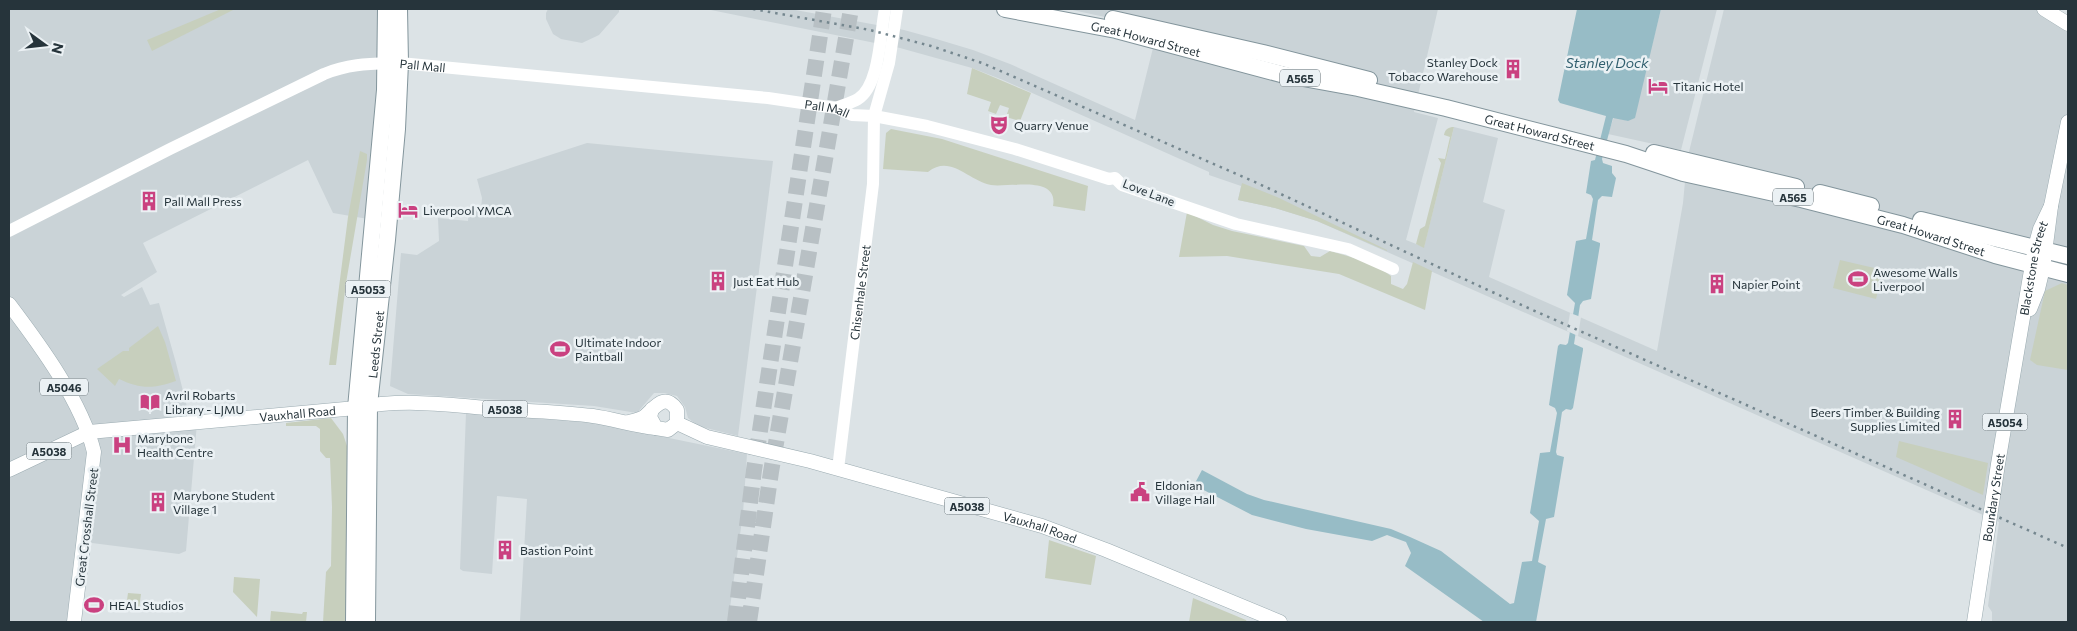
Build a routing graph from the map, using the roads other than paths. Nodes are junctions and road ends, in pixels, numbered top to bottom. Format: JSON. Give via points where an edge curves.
{"nodes":[{"id":1,"x":386,"y":9,"type":"edge"},
{"id":2,"x":400,"y":9,"type":"edge"},
{"id":3,"x":884,"y":9,"type":"edge"},
{"id":4,"x":897,"y":9,"type":"edge"},
{"id":5,"x":1005,"y":9,"type":"edge"},
{"id":6,"x":1060,"y":9,"type":"edge"},
{"id":7,"x":2044,"y":9,"type":"edge"},
{"id":8,"x":2068,"y":24,"type":"edge"},
{"id":9,"x":1261,"y":61,"type":"junction"},
{"id":10,"x":392,"y":63,"type":"junction"},
{"id":11,"x":877,"y":64,"type":"junction"},
{"id":12,"x":884,"y":84,"type":"junction"},
{"id":13,"x":836,"y":108,"type":"junction"},
{"id":14,"x":874,"y":116,"type":"junction"},
{"id":15,"x":2068,"y":122,"type":"edge"},
{"id":16,"x":1603,"y":144,"type":"junction"},
{"id":17,"x":9,"y":231,"type":"edge"},
{"id":18,"x":2068,"y":256,"type":"edge"},
{"id":19,"x":2039,"y":257,"type":"junction"},
{"id":20,"x":2068,"y":266,"type":"edge"},
{"id":21,"x":1393,"y":269,"type":"dead end"},
{"id":22,"x":2068,"y":274,"type":"edge"},
{"id":23,"x":9,"y":304,"type":"edge"},
{"id":24,"x":2013,"y":373,"type":"joint"},
{"id":25,"x":362,"y":406,"type":"junction"},
{"id":26,"x":652,"y":409,"type":"junction"},
{"id":27,"x":628,"y":422,"type":"junction"},
{"id":28,"x":677,"y":423,"type":"junction"},
{"id":29,"x":656,"y":428,"type":"junction"},
{"id":30,"x":89,"y":432,"type":"junction"},
{"id":31,"x":838,"y":469,"type":"junction"},
{"id":32,"x":9,"y":470,"type":"edge"},
{"id":33,"x":74,"y":622,"type":"edge"},
{"id":34,"x":354,"y":622,"type":"edge"},
{"id":35,"x":367,"y":622,"type":"edge"},
{"id":36,"x":1280,"y":622,"type":"edge"},
{"id":37,"x":1974,"y":622,"type":"edge"}],
"edges":[{"from":1,"to":10,"type":"highway","name":"Leeds Street","number":"A5053"},
{"from":2,"to":10,"type":"highway","name":"Leeds Street","number":"A5053"},
{"from":3,"to":11,"type":"street"},
{"from":4,"to":12,"type":"street","name":"Chisenhale Street"},
{"from":5,"to":9,"type":"highway","name":"Great Howard Street","number":"A565"},
{"from":6,"to":9,"type":"highway","name":"Great Howard Street","number":"A565","via":[[1177,34]]},
{"from":7,"to":8,"type":"main road"},
{"from":9,"to":16,"type":"highway","name":"Great Howard Street","number":"A565"},
{"from":9,"to":16,"type":"highway","name":"Great Howard Street","number":"A565","via":[[1334,78],[1358,88]]},
{"from":10,"to":13,"type":"street","name":"Pall Mall","via":[[768,98]]},
{"from":10,"to":17,"type":"street","name":"Pall Mall","via":[[349,66],[324,74]]},
{"from":10,"to":25,"type":"highway","name":"Leeds Street","number":"A5053","via":[[397,129],[388,231]]},
{"from":11,"to":12,"type":"street"},
{"from":11,"to":13,"type":"street","via":[[868,88],[858,99]]},
{"from":12,"to":14,"type":"street","name":"Chisenhale Street"},
{"from":13,"to":14,"type":"street","name":"Pall Mall","via":[[852,115]]},
{"from":14,"to":21,"type":"street","name":"Love Lane","via":[[927,126],[1015,149],[1109,180],[1115,178],[1122,185],[1236,224],[1348,249]]},
{"from":14,"to":31,"type":"street","name":"Chisenhale Street","via":[[873,184]]},
{"from":15,"to":19,"type":"main road","name":"Blackstone Street","number":"A5054","via":[[2051,206],[2040,229]]},
{"from":16,"to":19,"type":"highway","name":"Great Howard Street","number":"A565","via":[[1845,199],[1949,227]]},
{"from":16,"to":19,"type":"highway","name":"Great Howard Street","number":"A565","via":[[1683,173],[1915,228],[1995,255]]},
{"from":18,"to":19,"type":"highway","name":"Great Howard Street","number":"A565"},
{"from":19,"to":20,"type":"highway"},
{"from":19,"to":22,"type":"highway","name":"Great Howard Street","number":"A565"},
{"from":19,"to":24,"type":"main road","name":"Blackstone Street","number":"A5054","via":[[2038,289],[2021,333]]},
{"from":23,"to":30,"type":"main road","number":"A5046","via":[[37,342]]},
{"from":24,"to":37,"type":"main road","name":"Boundary Street","number":"A5054"},
{"from":25,"to":27,"type":"main road","name":"Vauxhall Road","number":"A5038","via":[[439,403]]},
{"from":25,"to":30,"type":"main road","name":"Vauxhall Road","number":"A5038"},
{"from":25,"to":34,"type":"highway","name":"Leeds Street","number":"A5053"},
{"from":25,"to":35,"type":"highway","name":"Leeds Street","number":"A5053"},
{"from":26,"to":27,"type":"main road","via":[[641,418]]},
{"from":26,"to":28,"type":"main road","via":[[659,403],[672,404],[678,414]]},
{"from":26,"to":29,"type":"main road","via":[[650,417]]},
{"from":27,"to":29,"type":"main road","name":"Vauxhall Road","number":"A5038"},
{"from":28,"to":29,"type":"main road","number":"A5038","via":[[668,430]]},
{"from":28,"to":31,"type":"main road","name":"Vauxhall Road","number":"A5038","via":[[707,437]]},
{"from":30,"to":32,"type":"main road","number":"A5038"},
{"from":30,"to":33,"type":"main road","name":"Great Crosshall Street","number":"A5046","via":[[94,452]]},
{"from":31,"to":36,"type":"main road","name":"Vauxhall Road","number":"A5038","via":[[1042,526]]}]}
